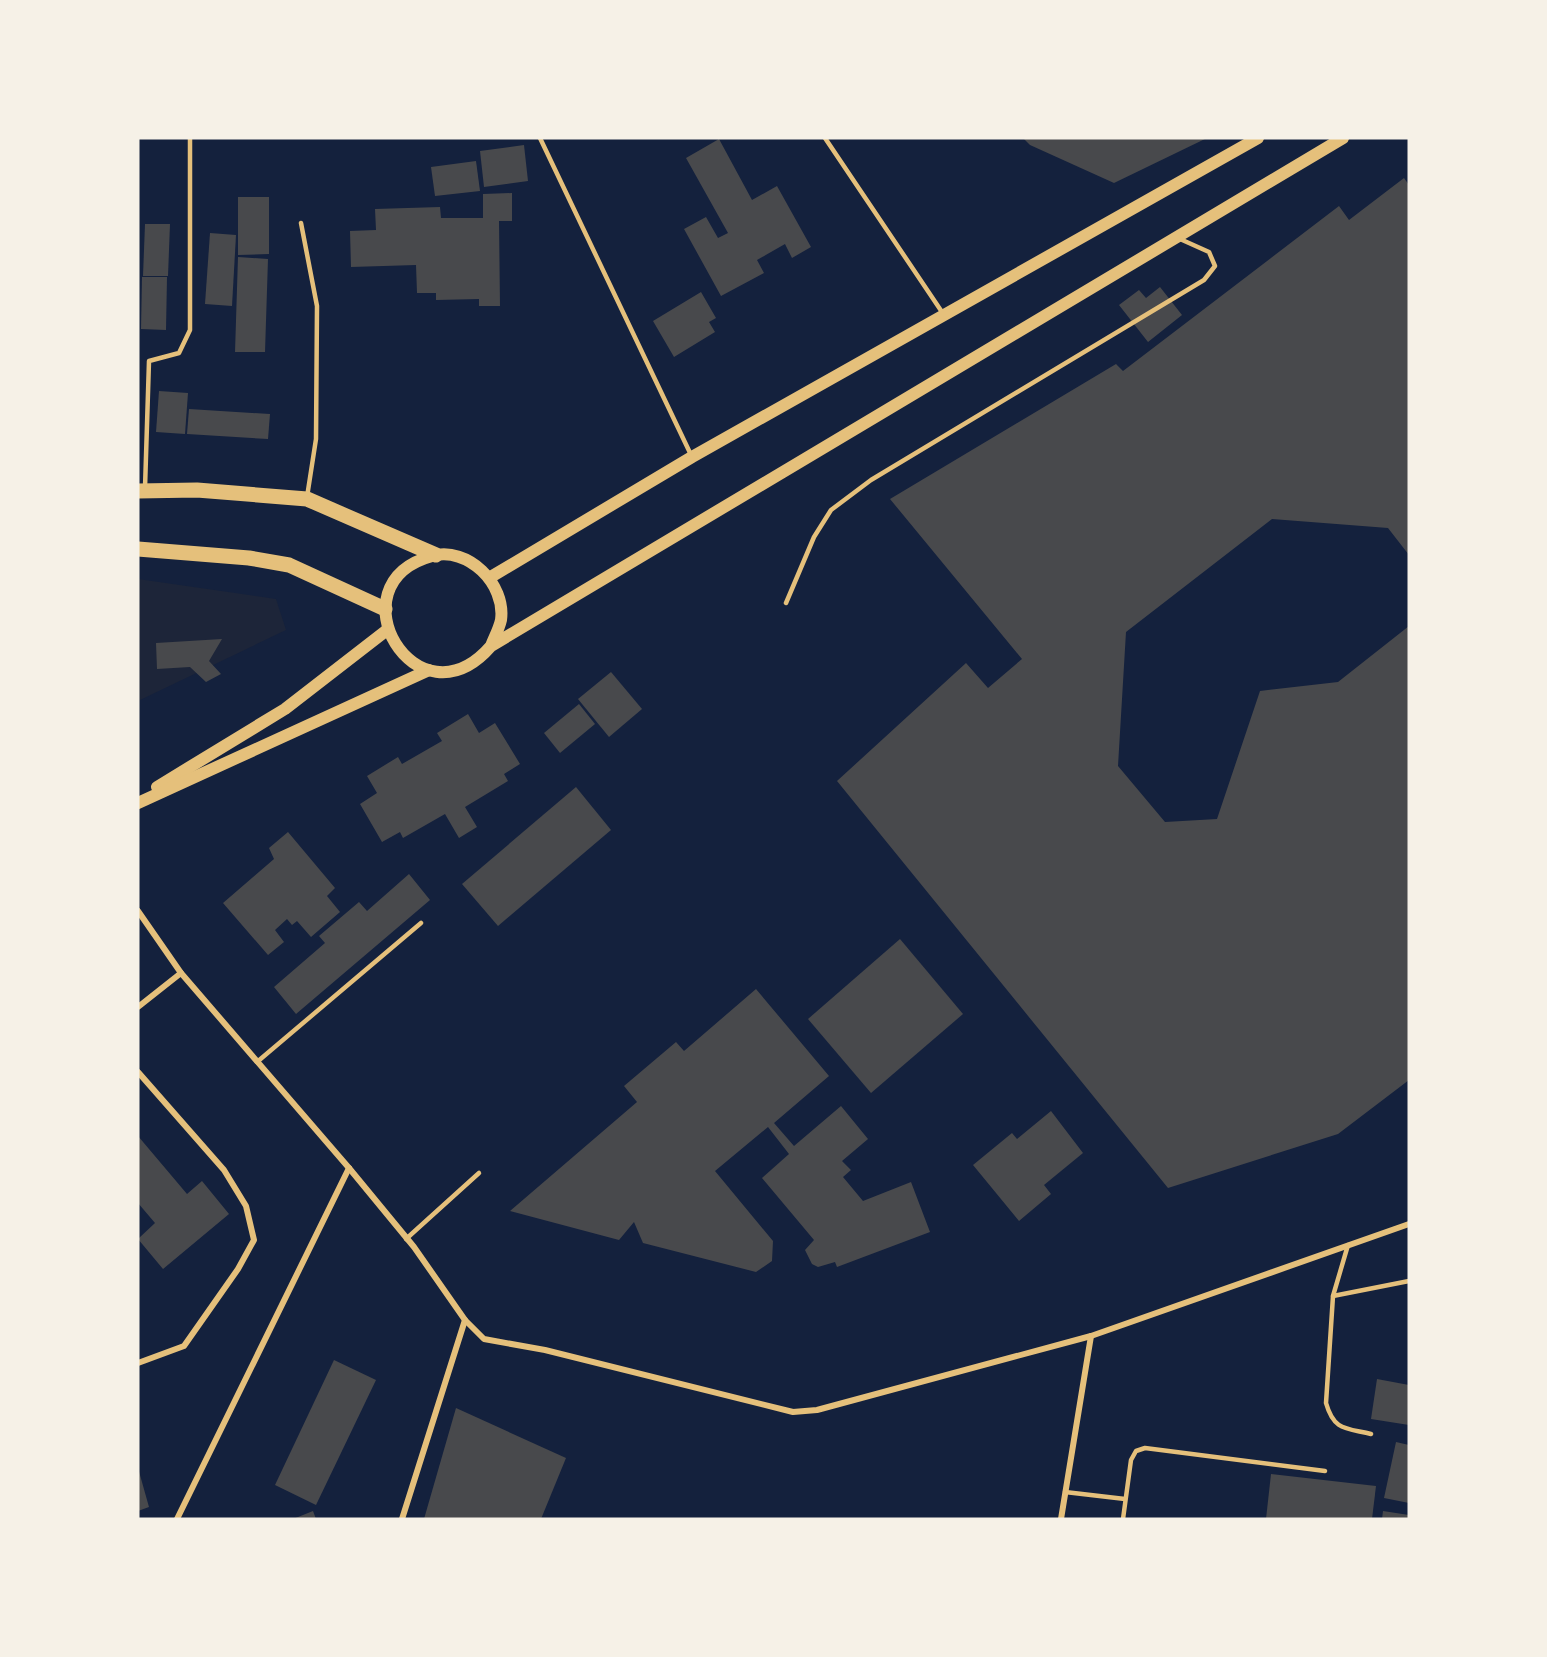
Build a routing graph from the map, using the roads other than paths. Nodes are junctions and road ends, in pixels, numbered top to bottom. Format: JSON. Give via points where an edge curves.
{"nodes":[{"id":1,"x":190,"y":138,"type":"edge"},
{"id":2,"x":540,"y":138,"type":"edge"},
{"id":3,"x":825,"y":138,"type":"edge"},
{"id":4,"x":1258,"y":138,"type":"edge"},
{"id":5,"x":1343,"y":138,"type":"edge"},
{"id":6,"x":302,"y":223,"type":"dead end"},
{"id":7,"x":1176,"y":237,"type":"junction"},
{"id":8,"x":944,"y":315,"type":"junction"},
{"id":9,"x":692,"y":457,"type":"junction"},
{"id":10,"x":141,"y":491,"type":"edge"},
{"id":11,"x":307,"y":499,"type":"junction"},
{"id":12,"x":138,"y":549,"type":"edge"},
{"id":13,"x":436,"y":555,"type":"junction"},
{"id":14,"x":489,"y":578,"type":"junction"},
{"id":15,"x":786,"y":603,"type":"dead end"},
{"id":16,"x":385,"y":609,"type":"junction"},
{"id":17,"x":387,"y":630,"type":"junction"},
{"id":18,"x":491,"y":646,"type":"junction"},
{"id":19,"x":429,"y":670,"type":"junction"},
{"id":20,"x":138,"y":801,"type":"edge"},
{"id":21,"x":138,"y":911,"type":"edge"},
{"id":22,"x":421,"y":923,"type":"dead end"},
{"id":23,"x":181,"y":973,"type":"junction"},
{"id":24,"x":138,"y":1007,"type":"edge"},
{"id":25,"x":257,"y":1062,"type":"junction"},
{"id":26,"x":138,"y":1072,"type":"edge"},
{"id":27,"x":349,"y":1168,"type":"junction"},
{"id":28,"x":479,"y":1173,"type":"dead end"},
{"id":29,"x":1409,"y":1224,"type":"edge"},
{"id":30,"x":406,"y":1239,"type":"junction"},
{"id":31,"x":1348,"y":1245,"type":"junction"},
{"id":32,"x":1409,"y":1281,"type":"edge"},
{"id":33,"x":1333,"y":1296,"type":"junction"},
{"id":34,"x":465,"y":1320,"type":"junction"},
{"id":35,"x":1091,"y":1336,"type":"junction"},
{"id":36,"x":138,"y":1363,"type":"edge"},
{"id":37,"x":1371,"y":1434,"type":"dead end"},
{"id":38,"x":1325,"y":1472,"type":"dead end"},
{"id":39,"x":1065,"y":1492,"type":"junction"},
{"id":40,"x":1125,"y":1499,"type":"junction"},
{"id":41,"x":177,"y":1519,"type":"edge"},
{"id":42,"x":402,"y":1519,"type":"edge"},
{"id":43,"x":1061,"y":1519,"type":"edge"},
{"id":44,"x":1123,"y":1519,"type":"edge"}],
"edges":[{"from":1,"to":10,"type":"lane","via":[[190,330],[179,354],[149,361]]},
{"from":2,"to":9,"type":"lane"},
{"from":3,"to":8,"type":"lane"},
{"from":4,"to":8,"type":"main road"},
{"from":5,"to":7,"type":"main road"},
{"from":6,"to":11,"type":"lane","via":[[317,306],[316,439]]},
{"from":7,"to":15,"type":"lane","via":[[1209,252],[1215,266],[1204,280],[871,480],[831,510],[814,537]]},
{"from":7,"to":18,"type":"main road"},
{"from":8,"to":9,"type":"main road"},
{"from":9,"to":14,"type":"main road"},
{"from":10,"to":11,"type":"main road","via":[[197,490]]},
{"from":11,"to":13,"type":"main road"},
{"from":12,"to":16,"type":"main road","via":[[289,565]]},
{"from":13,"to":14,"type":"main road","via":[[465,559]]},
{"from":13,"to":16,"type":"main road","via":[[418,560],[398,576]]},
{"from":14,"to":18,"type":"main road","via":[[499,600],[501,620]]},
{"from":16,"to":17,"type":"main road"},
{"from":17,"to":19,"type":"main road","via":[[397,650],[412,663]]},
{"from":17,"to":20,"type":"main road","via":[[285,709]]},
{"from":18,"to":19,"type":"main road","via":[[464,668],[448,672]]},
{"from":19,"to":20,"type":"main road"},
{"from":21,"to":23,"type":"street"},
{"from":22,"to":25,"type":"lane"},
{"from":23,"to":24,"type":"street"},
{"from":23,"to":25,"type":"street"},
{"from":25,"to":27,"type":"street"},
{"from":26,"to":36,"type":"street","via":[[224,1170],[246,1206],[254,1240],[184,1346]]},
{"from":27,"to":30,"type":"street"},
{"from":27,"to":41,"type":"street"},
{"from":28,"to":30,"type":"lane"},
{"from":29,"to":31,"type":"street"},
{"from":30,"to":34,"type":"street"},
{"from":31,"to":33,"type":"lane"},
{"from":31,"to":35,"type":"street"},
{"from":32,"to":33,"type":"lane"},
{"from":33,"to":37,"type":"lane","via":[[1326,1403],[1331,1419],[1339,1426]]},
{"from":34,"to":35,"type":"street","via":[[484,1339],[556,1352],[793,1412],[817,1410]]},
{"from":34,"to":42,"type":"street"},
{"from":35,"to":39,"type":"street"},
{"from":38,"to":40,"type":"lane","via":[[1145,1448],[1136,1451],[1131,1460]]},
{"from":39,"to":40,"type":"lane"},
{"from":39,"to":43,"type":"street"},
{"from":40,"to":44,"type":"lane"}]}
